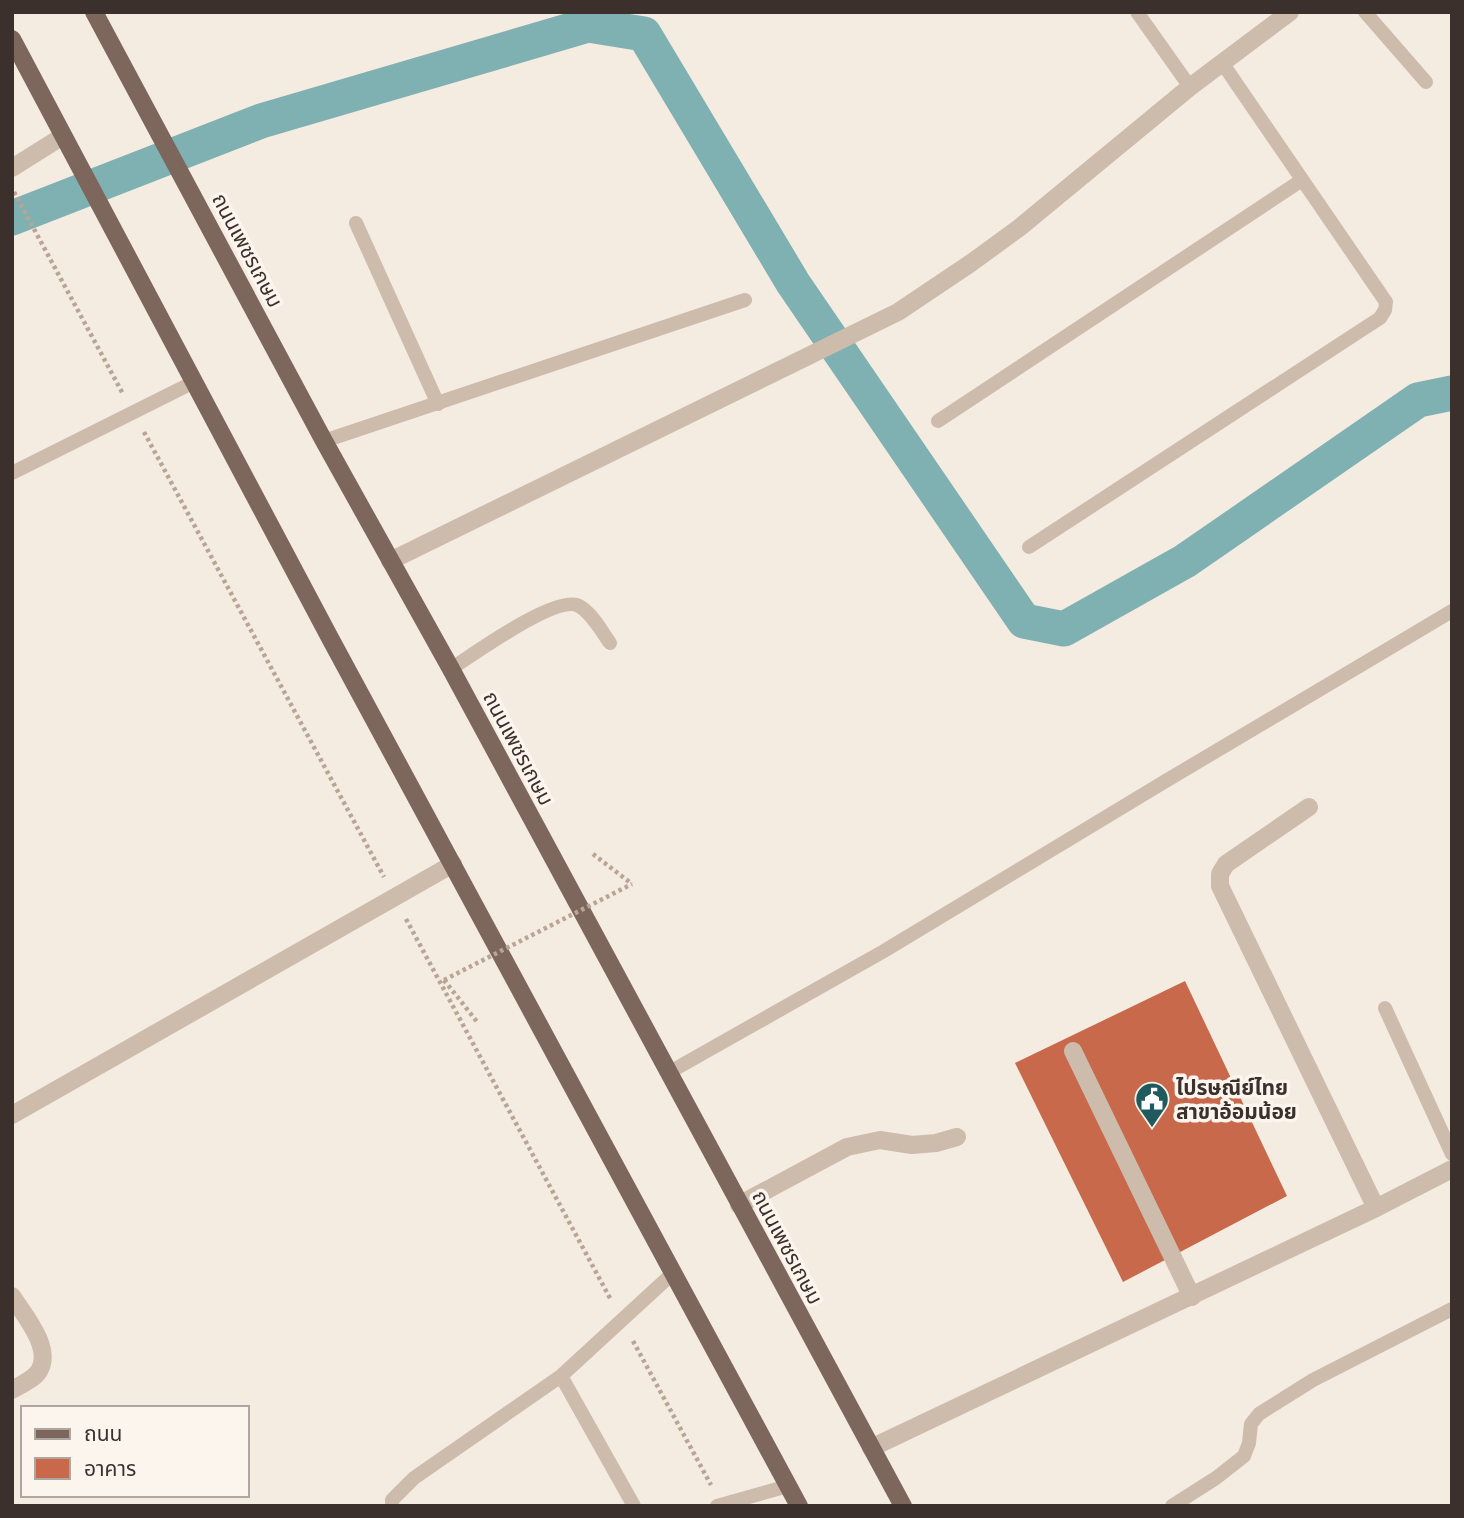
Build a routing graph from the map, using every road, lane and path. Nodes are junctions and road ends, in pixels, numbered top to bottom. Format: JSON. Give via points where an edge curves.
{"nodes":[{"id":1,"x":94,"y":12,"type":"edge"},
{"id":2,"x":1137,"y":12,"type":"edge"},
{"id":3,"x":1290,"y":12,"type":"edge"},
{"id":4,"x":1365,"y":12,"type":"edge"},
{"id":5,"x":12,"y":39,"type":"edge"},
{"id":6,"x":1223,"y":64,"type":"junction"},
{"id":7,"x":1426,"y":82,"type":"dead end"},
{"id":8,"x":1190,"y":87,"type":"junction"},
{"id":9,"x":63,"y":136,"type":"junction"},
{"id":10,"x":12,"y":168,"type":"edge"},
{"id":11,"x":1302,"y":180,"type":"junction"},
{"id":12,"x":17,"y":196,"type":"dead end"},
{"id":13,"x":356,"y":223,"type":"dead end"},
{"id":14,"x":746,"y":300,"type":"dead end"},
{"id":15,"x":194,"y":382,"type":"junction"},
{"id":16,"x":438,"y":404,"type":"junction"},
{"id":17,"x":133,"y":412,"type":"junction"},
{"id":18,"x":938,"y":421,"type":"dead end"},
{"id":19,"x":324,"y":441,"type":"junction"},
{"id":20,"x":12,"y":473,"type":"edge"},
{"id":21,"x":1029,"y":547,"type":"dead end"},
{"id":22,"x":390,"y":561,"type":"junction"},
{"id":23,"x":1452,"y":611,"type":"edge"},
{"id":24,"x":610,"y":643,"type":"dead end"},
{"id":25,"x":451,"y":669,"type":"junction"},
{"id":26,"x":1309,"y":807,"type":"dead end"},
{"id":27,"x":593,"y":854,"type":"dead end"},
{"id":28,"x":453,"y":864,"type":"junction"},
{"id":29,"x":395,"y":897,"type":"junction"},
{"id":30,"x":1385,"y":1008,"type":"dead end"},
{"id":31,"x":478,"y":1023,"type":"dead end"},
{"id":32,"x":1073,"y":1051,"type":"dead end"},
{"id":33,"x":668,"y":1073,"type":"junction"},
{"id":34,"x":12,"y":1115,"type":"edge"},
{"id":35,"x":957,"y":1137,"type":"dead end"},
{"id":36,"x":1452,"y":1154,"type":"edge"},
{"id":37,"x":1452,"y":1169,"type":"edge"},
{"id":38,"x":739,"y":1205,"type":"junction"},
{"id":39,"x":1377,"y":1208,"type":"junction"},
{"id":40,"x":673,"y":1273,"type":"junction"},
{"id":41,"x":12,"y":1296,"type":"edge"},
{"id":42,"x":1192,"y":1297,"type":"junction"},
{"id":43,"x":1452,"y":1309,"type":"edge"},
{"id":44,"x":622,"y":1320,"type":"junction"},
{"id":45,"x":561,"y":1376,"type":"junction"},
{"id":46,"x":12,"y":1390,"type":"edge"},
{"id":47,"x":871,"y":1448,"type":"junction"},
{"id":48,"x":788,"y":1486,"type":"junction"},
{"id":49,"x":719,"y":1505,"type":"edge"},
{"id":50,"x":392,"y":1506,"type":"edge"},
{"id":51,"x":634,"y":1506,"type":"edge"},
{"id":52,"x":799,"y":1506,"type":"edge"},
{"id":53,"x":903,"y":1506,"type":"edge"},
{"id":54,"x":1172,"y":1506,"type":"edge"}],
"edges":[{"from":1,"to":19,"type":"main road","name":"ถนนเพชรเกษม"},
{"from":2,"to":8,"type":"lane"},
{"from":3,"to":6,"type":"street"},
{"from":4,"to":7,"type":"lane"},
{"from":5,"to":9,"type":"main road"},
{"from":6,"to":8,"type":"street"},
{"from":6,"to":11,"type":"lane"},
{"from":8,"to":22,"type":"street","via":[[1019,228],[898,312]]},
{"from":9,"to":10,"type":"street"},
{"from":9,"to":15,"type":"main road"},
{"from":11,"to":18,"type":"lane"},
{"from":11,"to":21,"type":"lane","via":[[1386,302],[1380,318]]},
{"from":12,"to":17,"type":"path"},
{"from":13,"to":16,"type":"lane"},
{"from":14,"to":16,"type":"lane"},
{"from":15,"to":17,"type":"lane"},
{"from":15,"to":28,"type":"main road"},
{"from":16,"to":19,"type":"lane"},
{"from":17,"to":20,"type":"lane"},
{"from":17,"to":29,"type":"path"},
{"from":19,"to":22,"type":"main road","name":"ถนนเพชรเกษม"},
{"from":22,"to":25,"type":"main road","name":"ถนนเพชรเกษม"},
{"from":23,"to":33,"type":"lane","via":[[884,951]]},
{"from":24,"to":25,"type":"lane","via":[[587,611],[571,603],[536,615]]},
{"from":25,"to":33,"type":"main road","name":"ถนนเพชรเกษม"},
{"from":26,"to":39,"type":"street","via":[[1226,864],[1220,886]]},
{"from":27,"to":31,"type":"path","bridge":true,"via":[[632,884],[444,980]]},
{"from":28,"to":29,"type":"street"},
{"from":28,"to":40,"type":"main road"},
{"from":29,"to":34,"type":"street"},
{"from":29,"to":44,"type":"path"},
{"from":30,"to":36,"type":"lane"},
{"from":32,"to":42,"type":"street"},
{"from":33,"to":38,"type":"main road","name":"ถนนเพชรเกษม"},
{"from":35,"to":38,"type":"street","via":[[936,1143],[880,1140],[847,1147]]},
{"from":37,"to":39,"type":"street"},
{"from":38,"to":47,"type":"main road","name":"ถนนเพชรเกษม"},
{"from":39,"to":42,"type":"street"},
{"from":40,"to":44,"type":"lane"},
{"from":40,"to":48,"type":"main road"},
{"from":41,"to":46,"type":"street","via":[[44,1359],[38,1373]]},
{"from":42,"to":47,"type":"street"},
{"from":43,"to":54,"type":"lane","via":[[1313,1380],[1259,1414],[1251,1424],[1244,1456]]},
{"from":44,"to":45,"type":"lane"},
{"from":44,"to":49,"type":"path"},
{"from":45,"to":50,"type":"lane","via":[[414,1478],[392,1500]]},
{"from":45,"to":51,"type":"lane"},
{"from":47,"to":53,"type":"main road","name":"ถนนเพชรเกษม"},
{"from":48,"to":49,"type":"lane"},
{"from":48,"to":52,"type":"main road"}]}
